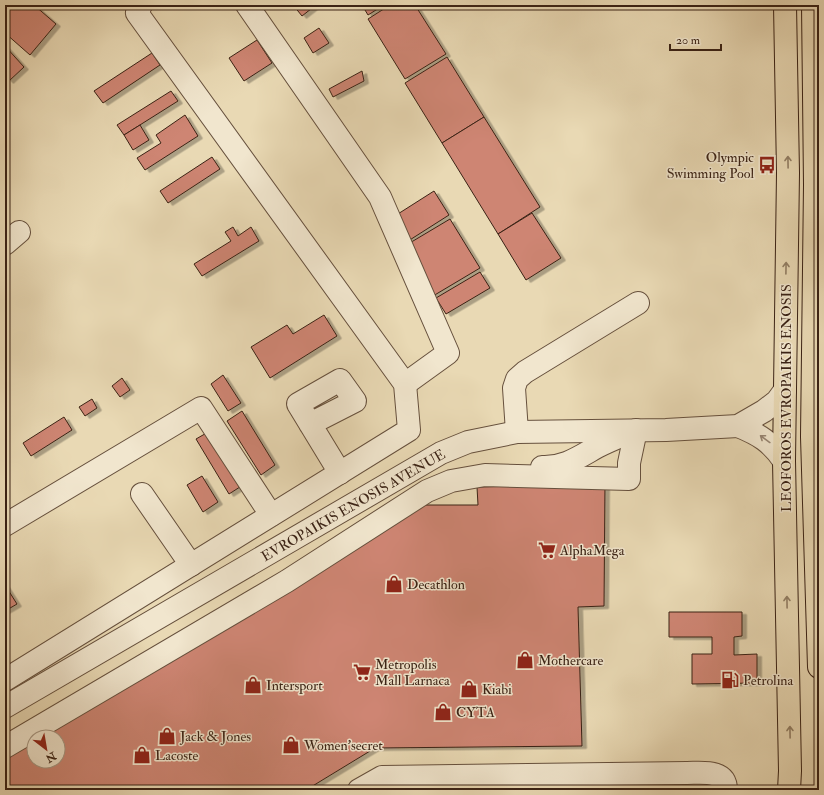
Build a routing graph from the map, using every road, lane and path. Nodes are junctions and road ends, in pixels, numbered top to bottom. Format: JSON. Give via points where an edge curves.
{"nodes":[{"id":1,"x":141,"y":5,"type":"edge"},
{"id":2,"x":247,"y":5,"type":"edge"},
{"id":3,"x":785,"y":5,"type":"edge"},
{"id":4,"x":813,"y":5,"type":"edge"},
{"id":5,"x":817,"y":128,"type":"edge"},
{"id":6,"x":817,"y":184,"type":"edge"},
{"id":7,"x":638,"y":303,"type":"dead end"},
{"id":8,"x":816,"y":346,"type":"edge"},
{"id":9,"x":405,"y":384,"type":"junction"},
{"id":10,"x":785,"y":390,"type":"junction"},
{"id":11,"x":310,"y":424,"type":"dead end"},
{"id":12,"x":738,"y":426,"type":"junction"},
{"id":13,"x":636,"y":430,"type":"junction"},
{"id":14,"x":517,"y":432,"type":"junction"},
{"id":15,"x":784,"y":461,"type":"junction"},
{"id":16,"x":340,"y":473,"type":"junction"},
{"id":17,"x":485,"y":474,"type":"junction"},
{"id":18,"x":142,"y":494,"type":"dead end"},
{"id":19,"x":271,"y":515,"type":"junction"},
{"id":20,"x":5,"y":525,"type":"edge"},
{"id":21,"x":191,"y":565,"type":"junction"},
{"id":22,"x":819,"y":642,"type":"edge"},
{"id":23,"x":819,"y":667,"type":"edge"},
{"id":24,"x":5,"y":680,"type":"edge"},
{"id":25,"x":5,"y":707,"type":"edge"},
{"id":26,"x":6,"y":746,"type":"edge"},
{"id":27,"x":359,"y":790,"type":"edge"},
{"id":28,"x":726,"y":790,"type":"edge"},
{"id":29,"x":789,"y":790,"type":"edge"}],
"edges":[{"from":1,"to":9,"type":"street","via":[[137,13]]},
{"from":2,"to":9,"type":"street","via":[[380,197],[448,353]]},
{"from":10,"to":3,"type":"main road","name":"LEOFOROS EVROPAIKIS ENOSIS","one_way":true,"via":[[788,173]]},
{"from":4,"to":5,"type":"main road","name":"LEOFOROS EVROPAIKIS ENOSIS"},
{"from":5,"to":6,"type":"main road","name":"LEOFOROS EVROPAIKIS ENOSIS"},
{"from":6,"to":8,"type":"main road","name":"LEOFOROS EVROPAIKIS ENOSIS"},
{"from":7,"to":14,"type":"street","via":[[517,379],[514,388]]},
{"from":8,"to":22,"type":"main road","name":"LEOFOROS EVROPAIKIS ENOSIS","via":[[812,437]]},
{"from":9,"to":16,"type":"street","via":[[410,430]]},
{"from":10,"to":12,"type":"street","name":"EVROPAIKIS ENOSIS AVENUE","via":[[764,412]]},
{"from":10,"to":15,"type":"main road","name":"LEOFOROS EVROPAIKIS ENOSIS"},
{"from":11,"to":16,"type":"street"},
{"from":12,"to":13,"type":"street","name":"EVROPAIKIS ENOSIS AVENUE"},
{"from":15,"to":12,"type":"street","name":"EVROPAIKIS ENOSIS AVENUE","one_way":true,"via":[[775,448],[763,438]]},
{"from":13,"to":14,"type":"street","name":"EVROPAIKIS ENOSIS AVENUE"},
{"from":13,"to":17,"type":"street","via":[[554,467],[502,467]]},
{"from":13,"to":17,"type":"street","via":[[628,479]]},
{"from":14,"to":25,"type":"street","name":"EVROPAIKIS ENOSIS AVENUE","via":[[468,442],[441,453]]},
{"from":29,"to":15,"type":"main road","name":"LEOFOROS EVROPAIKIS ENOSIS","one_way":true},
{"from":16,"to":19,"type":"street"},
{"from":17,"to":26,"type":"street","via":[[451,480],[427,491],[287,581]]},
{"from":18,"to":21,"type":"street"},
{"from":19,"to":20,"type":"street","via":[[201,408]]},
{"from":19,"to":21,"type":"street"},
{"from":21,"to":24,"type":"street"},
{"from":22,"to":23,"type":"main road","name":"LEOFOROS EVROPAIKIS ENOSIS"},
{"from":27,"to":28,"type":"street","via":[[382,776],[716,773],[722,776]]}]}
